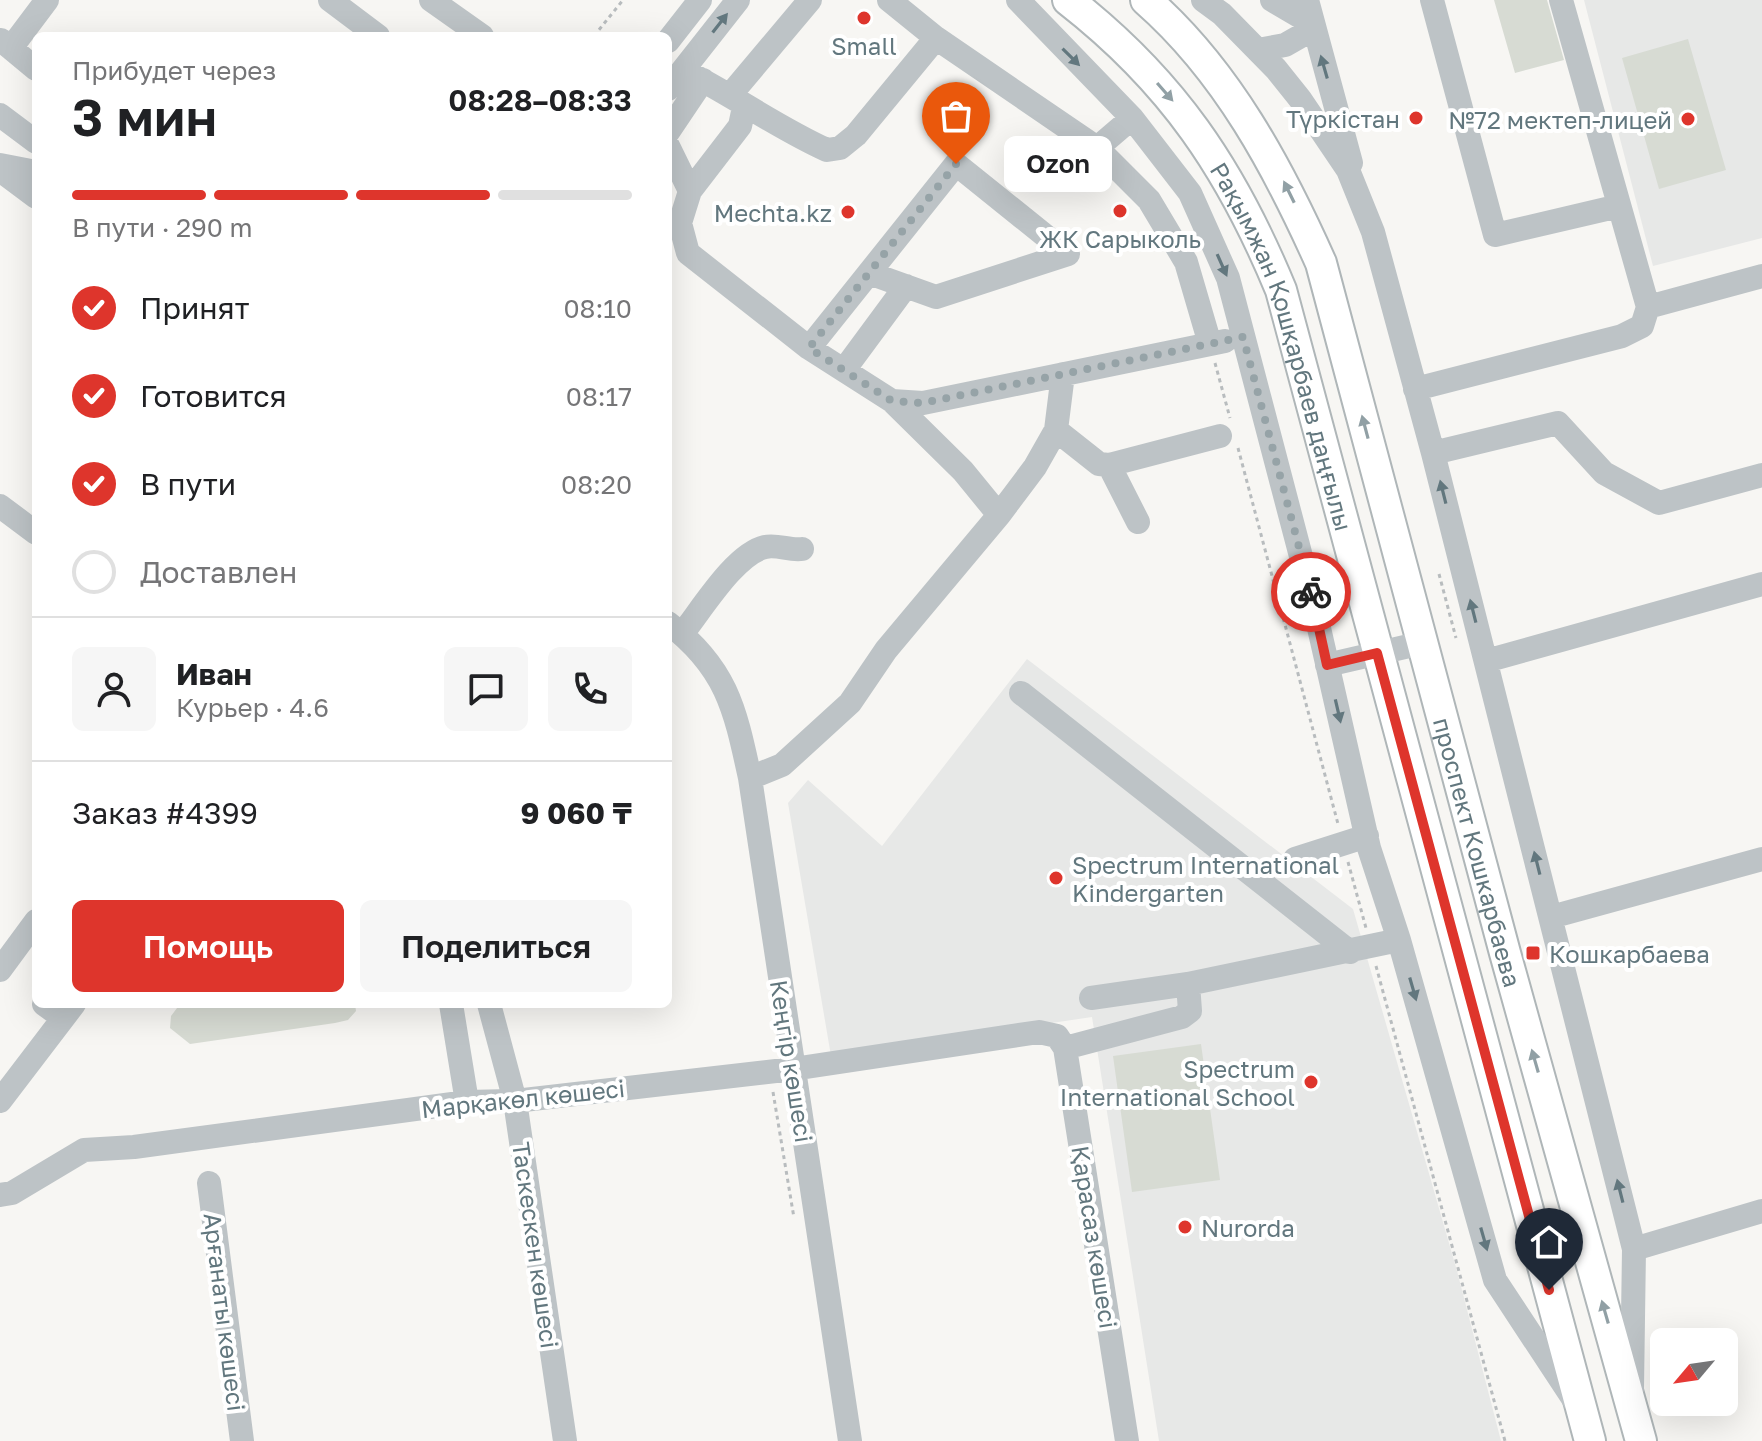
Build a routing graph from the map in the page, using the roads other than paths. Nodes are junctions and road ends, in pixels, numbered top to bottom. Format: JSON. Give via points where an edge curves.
{"nodes":[{"id":1,"x":47,"y":0,"type":"edge"},
{"id":2,"x":330,"y":0,"type":"edge"},
{"id":3,"x":431,"y":0,"type":"edge"},
{"id":4,"x":700,"y":0,"type":"edge"},
{"id":5,"x":738,"y":0,"type":"edge"},
{"id":6,"x":810,"y":0,"type":"edge"},
{"id":7,"x":889,"y":0,"type":"edge"},
{"id":8,"x":1018,"y":0,"type":"edge"},
{"id":9,"x":1068,"y":0,"type":"edge"},
{"id":10,"x":1146,"y":0,"type":"edge"},
{"id":11,"x":1203,"y":0,"type":"edge"},
{"id":12,"x":1272,"y":0,"type":"edge"},
{"id":13,"x":1432,"y":0,"type":"edge"},
{"id":14,"x":1561,"y":0,"type":"edge"},
{"id":15,"x":1310,"y":17,"type":"edge"},
{"id":16,"x":373,"y":32,"type":"edge"},
{"id":17,"x":476,"y":32,"type":"edge"},
{"id":18,"x":672,"y":36,"type":"edge"},
{"id":19,"x":936,"y":38,"type":"junction"},
{"id":20,"x":6,"y":44,"type":"edge"},
{"id":21,"x":1258,"y":50,"type":"junction"},
{"id":22,"x":32,"y":66,"type":"edge"},
{"id":23,"x":693,"y":75,"type":"junction"},
{"id":24,"x":672,"y":87,"type":"edge"},
{"id":25,"x":738,"y":101,"type":"junction"},
{"id":26,"x":0,"y":115,"type":"edge"},
{"id":27,"x":1132,"y":118,"type":"junction"},
{"id":28,"x":672,"y":123,"type":"edge"},
{"id":29,"x":32,"y":139,"type":"edge"},
{"id":30,"x":1097,"y":148,"type":"junction"},
{"id":31,"x":672,"y":154,"type":"edge"},
{"id":32,"x":0,"y":168,"type":"edge"},
{"id":33,"x":32,"y":172,"type":"edge"},
{"id":34,"x":690,"y":191,"type":"junction"},
{"id":35,"x":32,"y":194,"type":"edge"},
{"id":36,"x":1619,"y":206,"type":"junction"},
{"id":37,"x":1369,"y":223,"type":"junction"},
{"id":38,"x":672,"y":238,"type":"edge"},
{"id":39,"x":688,"y":253,"type":"junction"},
{"id":40,"x":869,"y":273,"type":"junction"},
{"id":41,"x":1762,"y":276,"type":"edge"},
{"id":42,"x":906,"y":286,"type":"junction"},
{"id":43,"x":1648,"y":307,"type":"junction"},
{"id":44,"x":1243,"y":337,"type":"junction"},
{"id":45,"x":1210,"y":344,"type":"junction"},
{"id":46,"x":809,"y":348,"type":"junction"},
{"id":47,"x":844,"y":370,"type":"junction"},
{"id":48,"x":1063,"y":374,"type":"junction"},
{"id":49,"x":1415,"y":389,"type":"junction"},
{"id":50,"x":892,"y":401,"type":"junction"},
{"id":51,"x":1056,"y":430,"type":"junction"},
{"id":52,"x":1229,"y":434,"type":"road end"},
{"id":53,"x":1433,"y":453,"type":"junction"},
{"id":54,"x":1109,"y":465,"type":"junction"},
{"id":55,"x":1762,"y":475,"type":"edge"},
{"id":56,"x":999,"y":515,"type":"junction"},
{"id":57,"x":4,"y":518,"type":"edge"},
{"id":58,"x":1138,"y":522,"type":"dead end"},
{"id":59,"x":32,"y":531,"type":"edge"},
{"id":60,"x":802,"y":549,"type":"dead end"},
{"id":61,"x":1762,"y":584,"type":"edge"},
{"id":62,"x":675,"y":629,"type":"edge"},
{"id":63,"x":1422,"y":643,"type":"junction"},
{"id":64,"x":1377,"y":653,"type":"junction"},
{"id":65,"x":1486,"y":661,"type":"junction"},
{"id":66,"x":1327,"y":665,"type":"junction"},
{"id":67,"x":1021,"y":693,"type":"dead end"},
{"id":68,"x":750,"y":778,"type":"junction"},
{"id":69,"x":1367,"y":836,"type":"junction"},
{"id":70,"x":1295,"y":859,"type":"dead end"},
{"id":71,"x":1760,"y":865,"type":"edge"},
{"id":72,"x":1551,"y":917,"type":"junction"},
{"id":73,"x":32,"y":926,"type":"edge"},
{"id":74,"x":1399,"y":940,"type":"junction"},
{"id":75,"x":1360,"y":949,"type":"junction"},
{"id":76,"x":0,"y":970,"type":"edge"},
{"id":77,"x":1188,"y":984,"type":"junction"},
{"id":78,"x":1091,"y":998,"type":"dead end"},
{"id":79,"x":46,"y":1008,"type":"edge"},
{"id":80,"x":452,"y":1008,"type":"edge"},
{"id":81,"x":490,"y":1008,"type":"edge"},
{"id":82,"x":1061,"y":1042,"type":"junction"},
{"id":83,"x":793,"y":1069,"type":"junction"},
{"id":84,"x":0,"y":1101,"type":"edge"},
{"id":85,"x":515,"y":1101,"type":"junction"},
{"id":86,"x":467,"y":1102,"type":"junction"},
{"id":87,"x":209,"y":1183,"type":"dead end"},
{"id":88,"x":0,"y":1195,"type":"edge"},
{"id":89,"x":1762,"y":1211,"type":"edge"},
{"id":90,"x":1634,"y":1249,"type":"junction"},
{"id":91,"x":1631,"y":1407,"type":"junction"},
{"id":92,"x":1582,"y":1412,"type":"junction"},
{"id":93,"x":242,"y":1441,"type":"edge"},
{"id":94,"x":565,"y":1441,"type":"edge"},
{"id":95,"x":850,"y":1441,"type":"edge"},
{"id":96,"x":1127,"y":1441,"type":"edge"},
{"id":97,"x":1590,"y":1441,"type":"edge"},
{"id":98,"x":1641,"y":1441,"type":"edge"}],
"edges":[{"from":1,"to":20,"type":"street"},
{"from":2,"to":16,"type":"street"},
{"from":3,"to":17,"type":"street"},
{"from":4,"to":18,"type":"street"},
{"from":23,"to":5,"type":"street","one_way":true},
{"from":6,"to":25,"type":"street"},
{"from":7,"to":19,"type":"street"},
{"from":8,"to":27,"type":"street","one_way":true},
{"from":9,"to":64,"type":"main road","name":"Рақымжан Қошқарбаев даңғылы","one_way":true,"via":[[1120,40],[1182,112],[1255,227],[1281,290]]},
{"from":63,"to":10,"type":"main road","name":"проспект Кошкарбаева","one_way":true,"via":[[1321,263],[1251,125],[1221,81]]},
{"from":11,"to":21,"type":"street"},
{"from":12,"to":15,"type":"street"},
{"from":13,"to":36,"type":"street","via":[[1495,235]]},
{"from":14,"to":36,"type":"street"},
{"from":15,"to":21,"type":"street","via":[[1285,45]]},
{"from":37,"to":15,"type":"street","one_way":true},
{"from":19,"to":25,"type":"street","via":[[840,148],[827,150]]},
{"from":19,"to":30,"type":"street"},
{"from":20,"to":22,"type":"street"},
{"from":21,"to":37,"type":"street","via":[[1300,99],[1348,170]]},
{"from":23,"to":24,"type":"street"},
{"from":23,"to":25,"type":"street"},
{"from":23,"to":28,"type":"street"},
{"from":25,"to":34,"type":"street","via":[[740,126]]},
{"from":26,"to":29,"type":"street"},
{"from":27,"to":30,"type":"street"},
{"from":27,"to":44,"type":"street","one_way":true,"via":[[1190,193],[1228,278]]},
{"from":30,"to":45,"type":"street","via":[[1149,200],[1186,262]]},
{"from":31,"to":34,"type":"street"},
{"from":32,"to":33,"type":"street"},
{"from":32,"to":35,"type":"street"},
{"from":34,"to":39,"type":"street","via":[[680,223]]},
{"from":36,"to":43,"type":"street"},
{"from":37,"to":49,"type":"street"},
{"from":38,"to":39,"type":"street"},
{"from":39,"to":46,"type":"street"},
{"from":40,"to":42,"type":"street"},
{"from":40,"to":42,"type":"street","via":[[956,164],[1068,254],[936,297]]},
{"from":40,"to":46,"type":"street"},
{"from":41,"to":43,"type":"street"},
{"from":42,"to":47,"type":"street"},
{"from":43,"to":49,"type":"street","via":[[1642,326],[1622,336]]},
{"from":44,"to":45,"type":"street"},
{"from":44,"to":66,"type":"street"},
{"from":45,"to":48,"type":"street"},
{"from":46,"to":47,"type":"street"},
{"from":47,"to":50,"type":"street"},
{"from":48,"to":50,"type":"street","via":[[923,403]]},
{"from":48,"to":51,"type":"street"},
{"from":49,"to":53,"type":"street"},
{"from":50,"to":56,"type":"street"},
{"from":51,"to":54,"type":"street","via":[[1099,464]]},
{"from":51,"to":56,"type":"street"},
{"from":52,"to":54,"type":"street"},
{"from":53,"to":55,"type":"street","via":[[1558,423],[1604,473],[1659,503]]},
{"from":65,"to":53,"type":"street","one_way":true},
{"from":54,"to":58,"type":"street"},
{"from":56,"to":68,"type":"street","via":[[886,650],[850,703],[782,765]]},
{"from":57,"to":59,"type":"street"},
{"from":60,"to":62,"type":"street","via":[[786,552],[766,546],[745,554]]},
{"from":61,"to":65,"type":"street"},
{"from":62,"to":68,"type":"street","name":"Кеңгір көшесі","via":[[724,684]]},
{"from":63,"to":64,"type":"street"},
{"from":91,"to":63,"type":"main road","name":"проспект Кошкарбаева","one_way":true},
{"from":64,"to":66,"type":"street"},
{"from":64,"to":92,"type":"main road","name":"Рақымжан Қошқарбаев даңғылы"},
{"from":72,"to":65,"type":"street","one_way":true},
{"from":66,"to":69,"type":"street","one_way":true},
{"from":67,"to":75,"type":"street"},
{"from":68,"to":83,"type":"street","name":"Кеңгір көшесі"},
{"from":69,"to":70,"type":"street"},
{"from":69,"to":74,"type":"street"},
{"from":71,"to":72,"type":"street"},
{"from":90,"to":72,"type":"street","one_way":true},
{"from":73,"to":76,"type":"street"},
{"from":74,"to":75,"type":"street"},
{"from":74,"to":92,"type":"street","one_way":true,"via":[[1495,1280]]},
{"from":75,"to":77,"type":"street"},
{"from":77,"to":78,"type":"street"},
{"from":77,"to":82,"type":"street","name":"Марқакөл көшесі","via":[[1190,1011],[1182,1017]]},
{"from":79,"to":84,"type":"street"},
{"from":80,"to":86,"type":"street"},
{"from":81,"to":85,"type":"street","name":"Таскескен көшесі"},
{"from":82,"to":83,"type":"street","name":"Марқакөл көшесі","via":[[1039,1032]]},
{"from":82,"to":96,"type":"street","name":"Қарасаз көшесі"},
{"from":83,"to":85,"type":"street","name":"Марқакөл көшесі"},
{"from":83,"to":95,"type":"street","name":"Кеңгір көшесі"},
{"from":85,"to":86,"type":"street","name":"Марқакөл көшесі"},
{"from":85,"to":94,"type":"street","name":"Таскескен көшесі"},
{"from":86,"to":88,"type":"street","name":"Марқакөл көшесі","via":[[84,1150]]},
{"from":87,"to":93,"type":"street","name":"Арғанаты көшесі"},
{"from":89,"to":90,"type":"street"},
{"from":90,"to":91,"type":"street"},
{"from":91,"to":98,"type":"main road","name":"проспект Кошкарбаева"},
{"from":92,"to":97,"type":"main road","name":"Рақымжан Қошқарбаев даңғылы"}]}
